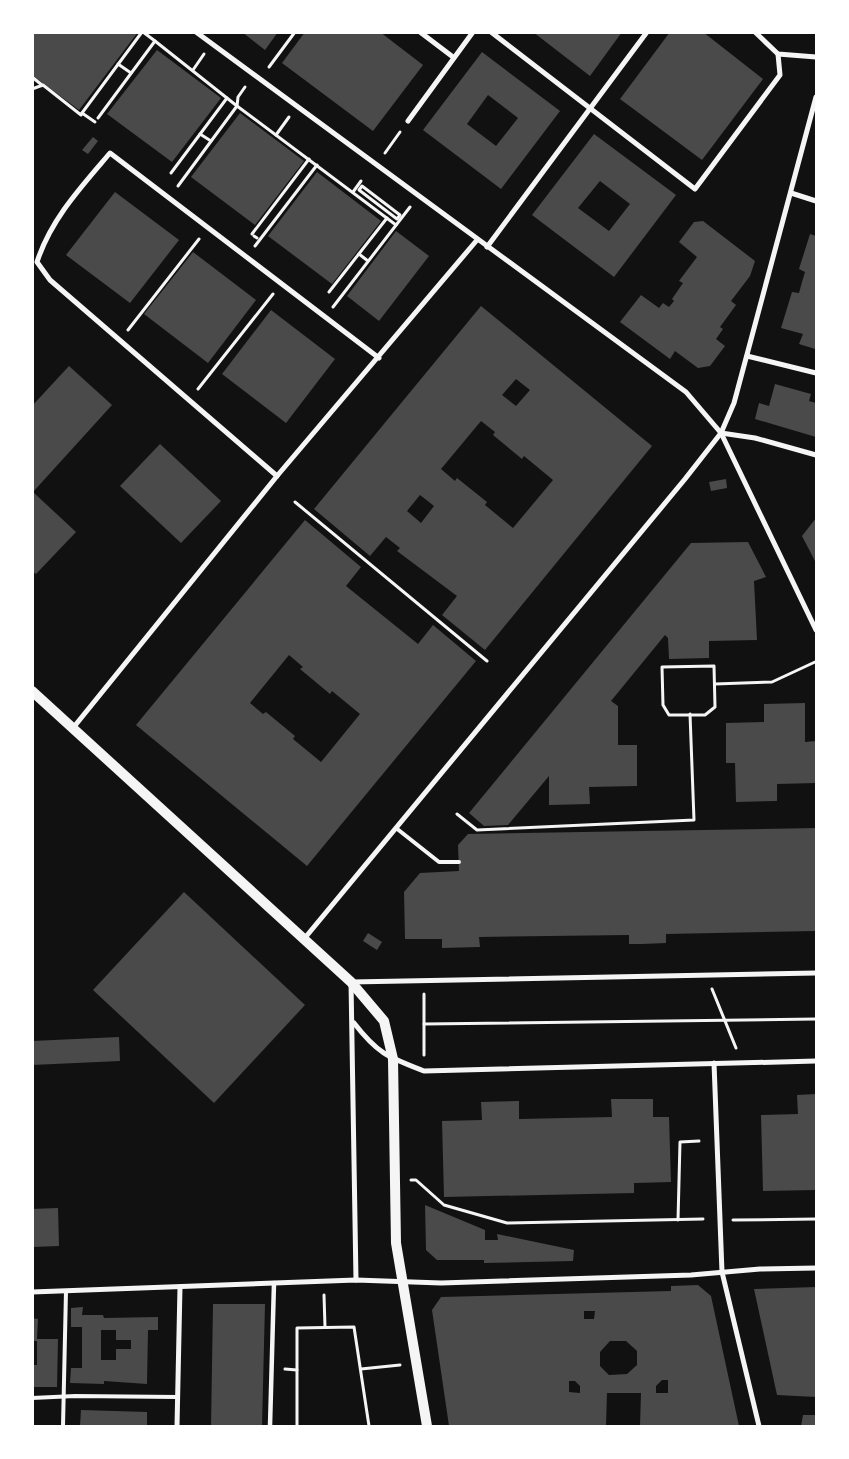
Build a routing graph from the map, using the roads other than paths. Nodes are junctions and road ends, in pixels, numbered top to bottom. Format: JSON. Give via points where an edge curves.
{"nodes":[{"id":1,"x":196,"y":32,"type":"edge"},
{"id":2,"x":420,"y":32,"type":"edge"},
{"id":3,"x":473,"y":32,"type":"edge"},
{"id":4,"x":492,"y":32,"type":"edge"},
{"id":5,"x":647,"y":32,"type":"edge"},
{"id":6,"x":755,"y":32,"type":"edge"},
{"id":7,"x":778,"y":54,"type":"junction"},
{"id":8,"x":453,"y":57,"type":"junction"},
{"id":9,"x":816,"y":57,"type":"edge"},
{"id":10,"x":816,"y":97,"type":"edge"},
{"id":11,"x":590,"y":109,"type":"junction"},
{"id":12,"x":408,"y":121,"type":"road end"},
{"id":13,"x":791,"y":193,"type":"junction"},
{"id":14,"x":816,"y":201,"type":"edge"},
{"id":15,"x":477,"y":240,"type":"junction"},
{"id":16,"x":486,"y":247,"type":"junction"},
{"id":17,"x":747,"y":356,"type":"junction"},
{"id":18,"x":378,"y":358,"type":"junction"},
{"id":19,"x":816,"y":373,"type":"edge"},
{"id":20,"x":721,"y":433,"type":"junction"},
{"id":21,"x":816,"y":455,"type":"edge"},
{"id":22,"x":278,"y":476,"type":"junction"},
{"id":23,"x":816,"y":630,"type":"edge"},
{"id":24,"x":32,"y":691,"type":"edge"},
{"id":25,"x":73,"y":728,"type":"junction"},
{"id":26,"x":396,"y":828,"type":"junction"},
{"id":27,"x":458,"y":862,"type":"dead end"},
{"id":28,"x":304,"y":939,"type":"junction"},
{"id":29,"x":816,"y":973,"type":"edge"},
{"id":30,"x":352,"y":982,"type":"junction"},
{"id":31,"x":353,"y":1022,"type":"junction"},
{"id":32,"x":393,"y":1059,"type":"junction"},
{"id":33,"x":816,"y":1060,"type":"edge"},
{"id":34,"x":714,"y":1064,"type":"junction"},
{"id":35,"x":816,"y":1268,"type":"edge"},
{"id":36,"x":722,"y":1272,"type":"junction"},
{"id":37,"x":356,"y":1280,"type":"junction"},
{"id":38,"x":403,"y":1282,"type":"junction"},
{"id":39,"x":274,"y":1283,"type":"junction"},
{"id":40,"x":180,"y":1287,"type":"junction"},
{"id":41,"x":66,"y":1290,"type":"junction"},
{"id":42,"x":32,"y":1292,"type":"edge"},
{"id":43,"x":178,"y":1397,"type":"junction"},
{"id":44,"x":32,"y":1398,"type":"edge"},
{"id":45,"x":64,"y":1398,"type":"junction"},
{"id":46,"x":63,"y":1426,"type":"edge"},
{"id":47,"x":177,"y":1426,"type":"edge"},
{"id":48,"x":270,"y":1426,"type":"edge"},
{"id":49,"x":427,"y":1426,"type":"edge"},
{"id":50,"x":759,"y":1426,"type":"edge"}],
"edges":[{"from":1,"to":15,"type":"street"},
{"from":2,"to":8,"type":"street"},
{"from":3,"to":8,"type":"street"},
{"from":4,"to":11,"type":"street"},
{"from":5,"to":11,"type":"street"},
{"from":6,"to":7,"type":"street"},
{"from":7,"to":9,"type":"street"},
{"from":7,"to":11,"type":"street","via":[[780,75],[695,190]]},
{"from":8,"to":12,"type":"street"},
{"from":10,"to":13,"type":"street"},
{"from":11,"to":16,"type":"street"},
{"from":13,"to":14,"type":"street"},
{"from":13,"to":17,"type":"street"},
{"from":15,"to":16,"type":"street"},
{"from":15,"to":18,"type":"street"},
{"from":16,"to":20,"type":"street","via":[[686,392]]},
{"from":17,"to":19,"type":"street"},
{"from":17,"to":20,"type":"street","via":[[734,403]]},
{"from":18,"to":22,"type":"street"},
{"from":18,"to":22,"type":"street","via":[[110,153],[67,204],[44,240],[37,262],[50,280]]},
{"from":20,"to":21,"type":"street","via":[[755,438]]},
{"from":20,"to":23,"type":"street"},
{"from":20,"to":26,"type":"street"},
{"from":22,"to":25,"type":"street"},
{"from":24,"to":25,"type":"main road"},
{"from":25,"to":28,"type":"main road"},
{"from":26,"to":27,"type":"lane","via":[[439,862]]},
{"from":26,"to":28,"type":"street"},
{"from":28,"to":30,"type":"main road"},
{"from":29,"to":30,"type":"street"},
{"from":30,"to":31,"type":"street"},
{"from":30,"to":32,"type":"main road","via":[[384,1021]]},
{"from":31,"to":32,"type":"street","via":[[372,1046]]},
{"from":31,"to":37,"type":"street"},
{"from":32,"to":34,"type":"street","via":[[424,1071]]},
{"from":32,"to":38,"type":"main road","via":[[396,1243]]},
{"from":33,"to":34,"type":"street"},
{"from":34,"to":36,"type":"street"},
{"from":35,"to":36,"type":"street"},
{"from":36,"to":38,"type":"street","via":[[451,1283]]},
{"from":36,"to":50,"type":"street"},
{"from":37,"to":38,"type":"street"},
{"from":37,"to":39,"type":"street"},
{"from":38,"to":49,"type":"main road"},
{"from":39,"to":40,"type":"street"},
{"from":39,"to":48,"type":"street"},
{"from":40,"to":41,"type":"street"},
{"from":40,"to":43,"type":"street"},
{"from":41,"to":42,"type":"street"},
{"from":41,"to":45,"type":"lane"},
{"from":43,"to":45,"type":"lane"},
{"from":43,"to":47,"type":"street"},
{"from":44,"to":45,"type":"lane"},
{"from":45,"to":46,"type":"lane"}]}
